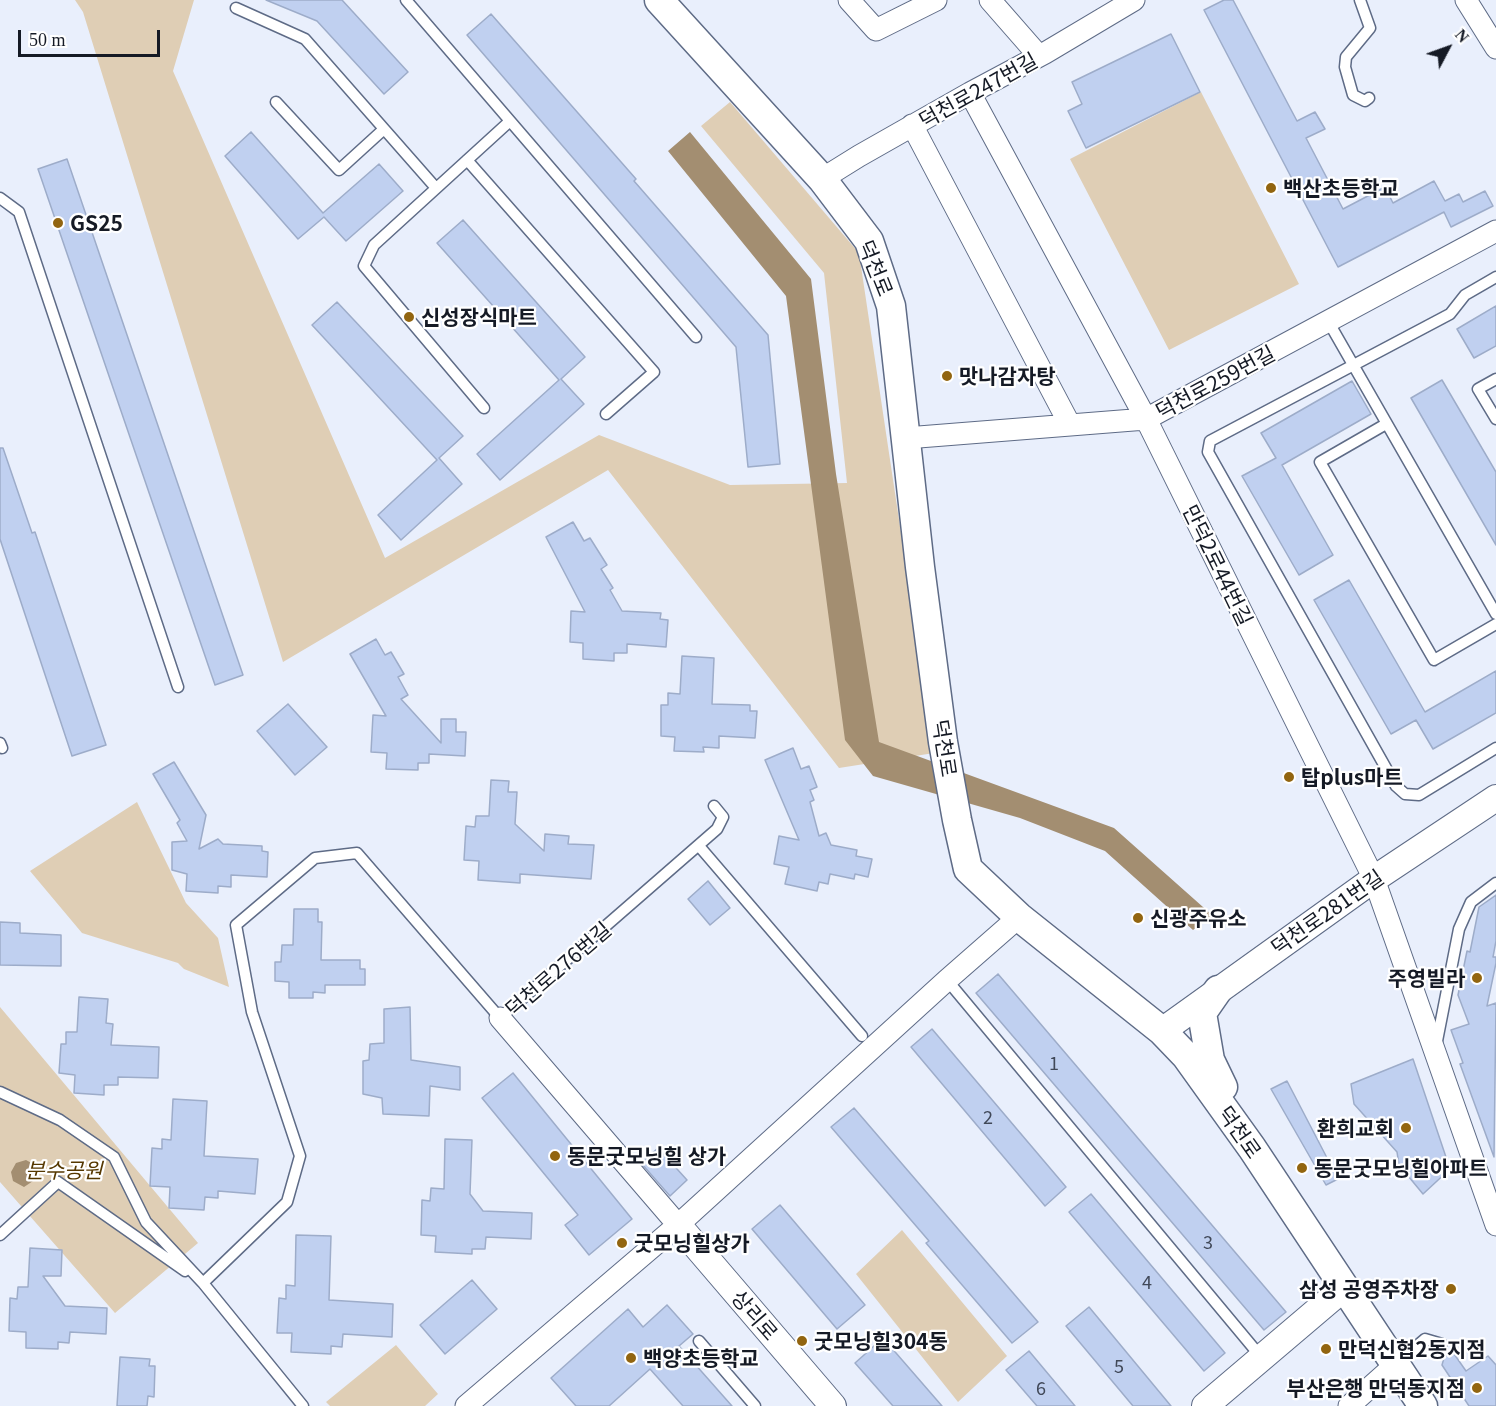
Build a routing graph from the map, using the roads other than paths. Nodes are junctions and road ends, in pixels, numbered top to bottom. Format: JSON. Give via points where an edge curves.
{"nodes":[{"id":1,"x":406,"y":0,"type":"edge"},
{"id":2,"x":659,"y":0,"type":"edge"},
{"id":3,"x":849,"y":0,"type":"edge"},
{"id":4,"x":936,"y":0,"type":"edge"},
{"id":5,"x":990,"y":0,"type":"edge"},
{"id":6,"x":1134,"y":0,"type":"edge"},
{"id":7,"x":1360,"y":0,"type":"edge"},
{"id":8,"x":1466,"y":0,"type":"edge"},
{"id":9,"x":236,"y":8,"type":"dead end"},
{"id":10,"x":1496,"y":48,"type":"edge"},
{"id":11,"x":1039,"y":56,"type":"junction"},
{"id":12,"x":970,"y":93,"type":"junction"},
{"id":13,"x":1369,"y":98,"type":"dead end"},
{"id":14,"x":276,"y":102,"type":"dead end"},
{"id":15,"x":510,"y":121,"type":"junction"},
{"id":16,"x":912,"y":126,"type":"junction"},
{"id":17,"x":384,"y":129,"type":"junction"},
{"id":18,"x":467,"y":160,"type":"junction"},
{"id":19,"x":822,"y":180,"type":"junction"},
{"id":20,"x":436,"y":188,"type":"junction"},
{"id":21,"x":0,"y":198,"type":"edge"},
{"id":22,"x":1496,"y":231,"type":"edge"},
{"id":23,"x":1496,"y":278,"type":"edge"},
{"id":24,"x":1328,"y":321,"type":"junction"},
{"id":25,"x":696,"y":337,"type":"dead end"},
{"id":26,"x":1354,"y":365,"type":"junction"},
{"id":27,"x":1496,"y":379,"type":"edge"},
{"id":28,"x":484,"y":408,"type":"dead end"},
{"id":29,"x":606,"y":414,"type":"dead end"},
{"id":30,"x":1146,"y":419,"type":"junction"},
{"id":31,"x":1496,"y":419,"type":"edge"},
{"id":32,"x":1386,"y":424,"type":"junction"},
{"id":33,"x":1070,"y":425,"type":"junction"},
{"id":34,"x":906,"y":438,"type":"junction"},
{"id":35,"x":1496,"y":614,"type":"edge"},
{"id":36,"x":1496,"y":624,"type":"edge"},
{"id":37,"x":178,"y":687,"type":"dead end"},
{"id":38,"x":1496,"y":748,"type":"edge"},
{"id":39,"x":1496,"y":798,"type":"edge"},
{"id":40,"x":714,"y":806,"type":"dead end"},
{"id":41,"x":699,"y":846,"type":"junction"},
{"id":42,"x":1374,"y":879,"type":"junction"},
{"id":43,"x":1496,"y":883,"type":"edge"},
{"id":44,"x":1019,"y":917,"type":"junction"},
{"id":45,"x":947,"y":980,"type":"junction"},
{"id":46,"x":1218,"y":990,"type":"junction"},
{"id":47,"x":500,"y":1018,"type":"junction"},
{"id":48,"x":1162,"y":1031,"type":"junction"},
{"id":49,"x":862,"y":1036,"type":"dead end"},
{"id":50,"x":1435,"y":1052,"type":"junction"},
{"id":51,"x":0,"y":1092,"type":"edge"},
{"id":52,"x":1252,"y":1148,"type":"junction"},
{"id":53,"x":678,"y":1225,"type":"junction"},
{"id":54,"x":1496,"y":1225,"type":"edge"},
{"id":55,"x":0,"y":1234,"type":"edge"},
{"id":56,"x":202,"y":1283,"type":"junction"},
{"id":57,"x":1345,"y":1287,"type":"junction"},
{"id":58,"x":699,"y":1341,"type":"dead end"},
{"id":59,"x":1442,"y":1344,"type":"dead end"},
{"id":60,"x":1261,"y":1358,"type":"junction"},
{"id":61,"x":1395,"y":1365,"type":"junction"},
{"id":62,"x":303,"y":1406,"type":"edge"},
{"id":63,"x":466,"y":1406,"type":"edge"},
{"id":64,"x":754,"y":1406,"type":"edge"},
{"id":65,"x":833,"y":1406,"type":"edge"},
{"id":66,"x":1205,"y":1406,"type":"edge"},
{"id":67,"x":1349,"y":1406,"type":"edge"},
{"id":68,"x":1423,"y":1406,"type":"edge"}],
"edges":[{"from":1,"to":15,"type":"lane"},
{"from":2,"to":19,"type":"main road","name":"덕천로"},
{"from":3,"to":4,"type":"street","via":[[876,30]]},
{"from":5,"to":11,"type":"street"},
{"from":6,"to":11,"type":"street","name":"덕천로247번길"},
{"from":7,"to":13,"type":"lane","via":[[1370,28],[1346,57],[1345,67],[1353,95],[1365,101]]},
{"from":8,"to":10,"type":"street"},
{"from":9,"to":17,"type":"lane","via":[[305,39]]},
{"from":11,"to":12,"type":"street","name":"덕천로247번길"},
{"from":12,"to":16,"type":"street","name":"덕천로247번길"},
{"from":12,"to":30,"type":"street","name":"만덕2로44번길"},
{"from":14,"to":17,"type":"lane","via":[[339,170]]},
{"from":15,"to":18,"type":"lane"},
{"from":15,"to":25,"type":"lane"},
{"from":16,"to":19,"type":"street","name":"덕천로247번길"},
{"from":16,"to":33,"type":"street"},
{"from":17,"to":20,"type":"lane"},
{"from":18,"to":20,"type":"lane"},
{"from":18,"to":29,"type":"lane","via":[[654,372]]},
{"from":19,"to":34,"type":"main road","name":"덕천로","via":[[869,241],[891,306]]},
{"from":20,"to":28,"type":"lane","via":[[374,245],[364,266]]},
{"from":21,"to":37,"type":"lane","via":[[19,212]]},
{"from":22,"to":24,"type":"street","name":"덕천로259번길"},
{"from":23,"to":26,"type":"lane","via":[[1465,295],[1450,314]]},
{"from":24,"to":26,"type":"lane"},
{"from":24,"to":30,"type":"street","name":"덕천로259번길"},
{"from":26,"to":32,"type":"lane"},
{"from":26,"to":38,"type":"lane","via":[[1210,441],[1208,452],[1396,786],[1405,794],[1419,795]]},
{"from":27,"to":31,"type":"lane","via":[[1478,389]]},
{"from":30,"to":33,"type":"street","name":"덕천로259번길"},
{"from":30,"to":42,"type":"street","name":"만덕2로44번길"},
{"from":32,"to":35,"type":"lane"},
{"from":32,"to":36,"type":"lane","via":[[1320,462],[1434,660]]},
{"from":33,"to":34,"type":"street","name":"덕천로259번길"},
{"from":34,"to":44,"type":"main road","name":"덕천로","via":[[943,742],[957,820],[969,868]]},
{"from":39,"to":42,"type":"street","name":"덕천로281번길"},
{"from":40,"to":41,"type":"lane","name":"덕천로276번길","via":[[723,817],[717,829]]},
{"from":41,"to":47,"type":"lane","name":"덕천로276번길"},
{"from":41,"to":49,"type":"lane"},
{"from":42,"to":46,"type":"street","name":"덕천로281번길"},
{"from":42,"to":50,"type":"street","name":"만덕2로44번길"},
{"from":43,"to":50,"type":"lane","via":[[1472,902],[1458,929]]},
{"from":44,"to":45,"type":"street"},
{"from":44,"to":48,"type":"main road","name":"덕천로"},
{"from":45,"to":53,"type":"street"},
{"from":45,"to":60,"type":"lane"},
{"from":46,"to":48,"type":"street","name":"덕천로281번길"},
{"from":46,"to":52,"type":"main road","via":[[1202,1013],[1210,1060]]},
{"from":47,"to":53,"type":"street","name":"덕천로276번길"},
{"from":47,"to":56,"type":"lane","via":[[357,853],[315,858],[236,925],[252,1012],[300,1156],[287,1202]]},
{"from":48,"to":52,"type":"main road","name":"덕천로","via":[[1186,1056]]},
{"from":50,"to":54,"type":"street","name":"만덕2로44번길"},
{"from":51,"to":56,"type":"lane","via":[[60,1120],[114,1157],[146,1222]]},
{"from":52,"to":57,"type":"main road","name":"덕천로"},
{"from":53,"to":63,"type":"street"},
{"from":53,"to":65,"type":"street","name":"상리로"},
{"from":55,"to":56,"type":"lane","via":[[58,1182]]},
{"from":56,"to":62,"type":"lane"},
{"from":57,"to":60,"type":"street"},
{"from":57,"to":61,"type":"main road","name":"덕천로"},
{"from":58,"to":64,"type":"lane"},
{"from":59,"to":61,"type":"lane","via":[[1425,1338]]},
{"from":60,"to":66,"type":"street"},
{"from":61,"to":67,"type":"street"},
{"from":61,"to":68,"type":"main road","name":"덕천로"}]}
